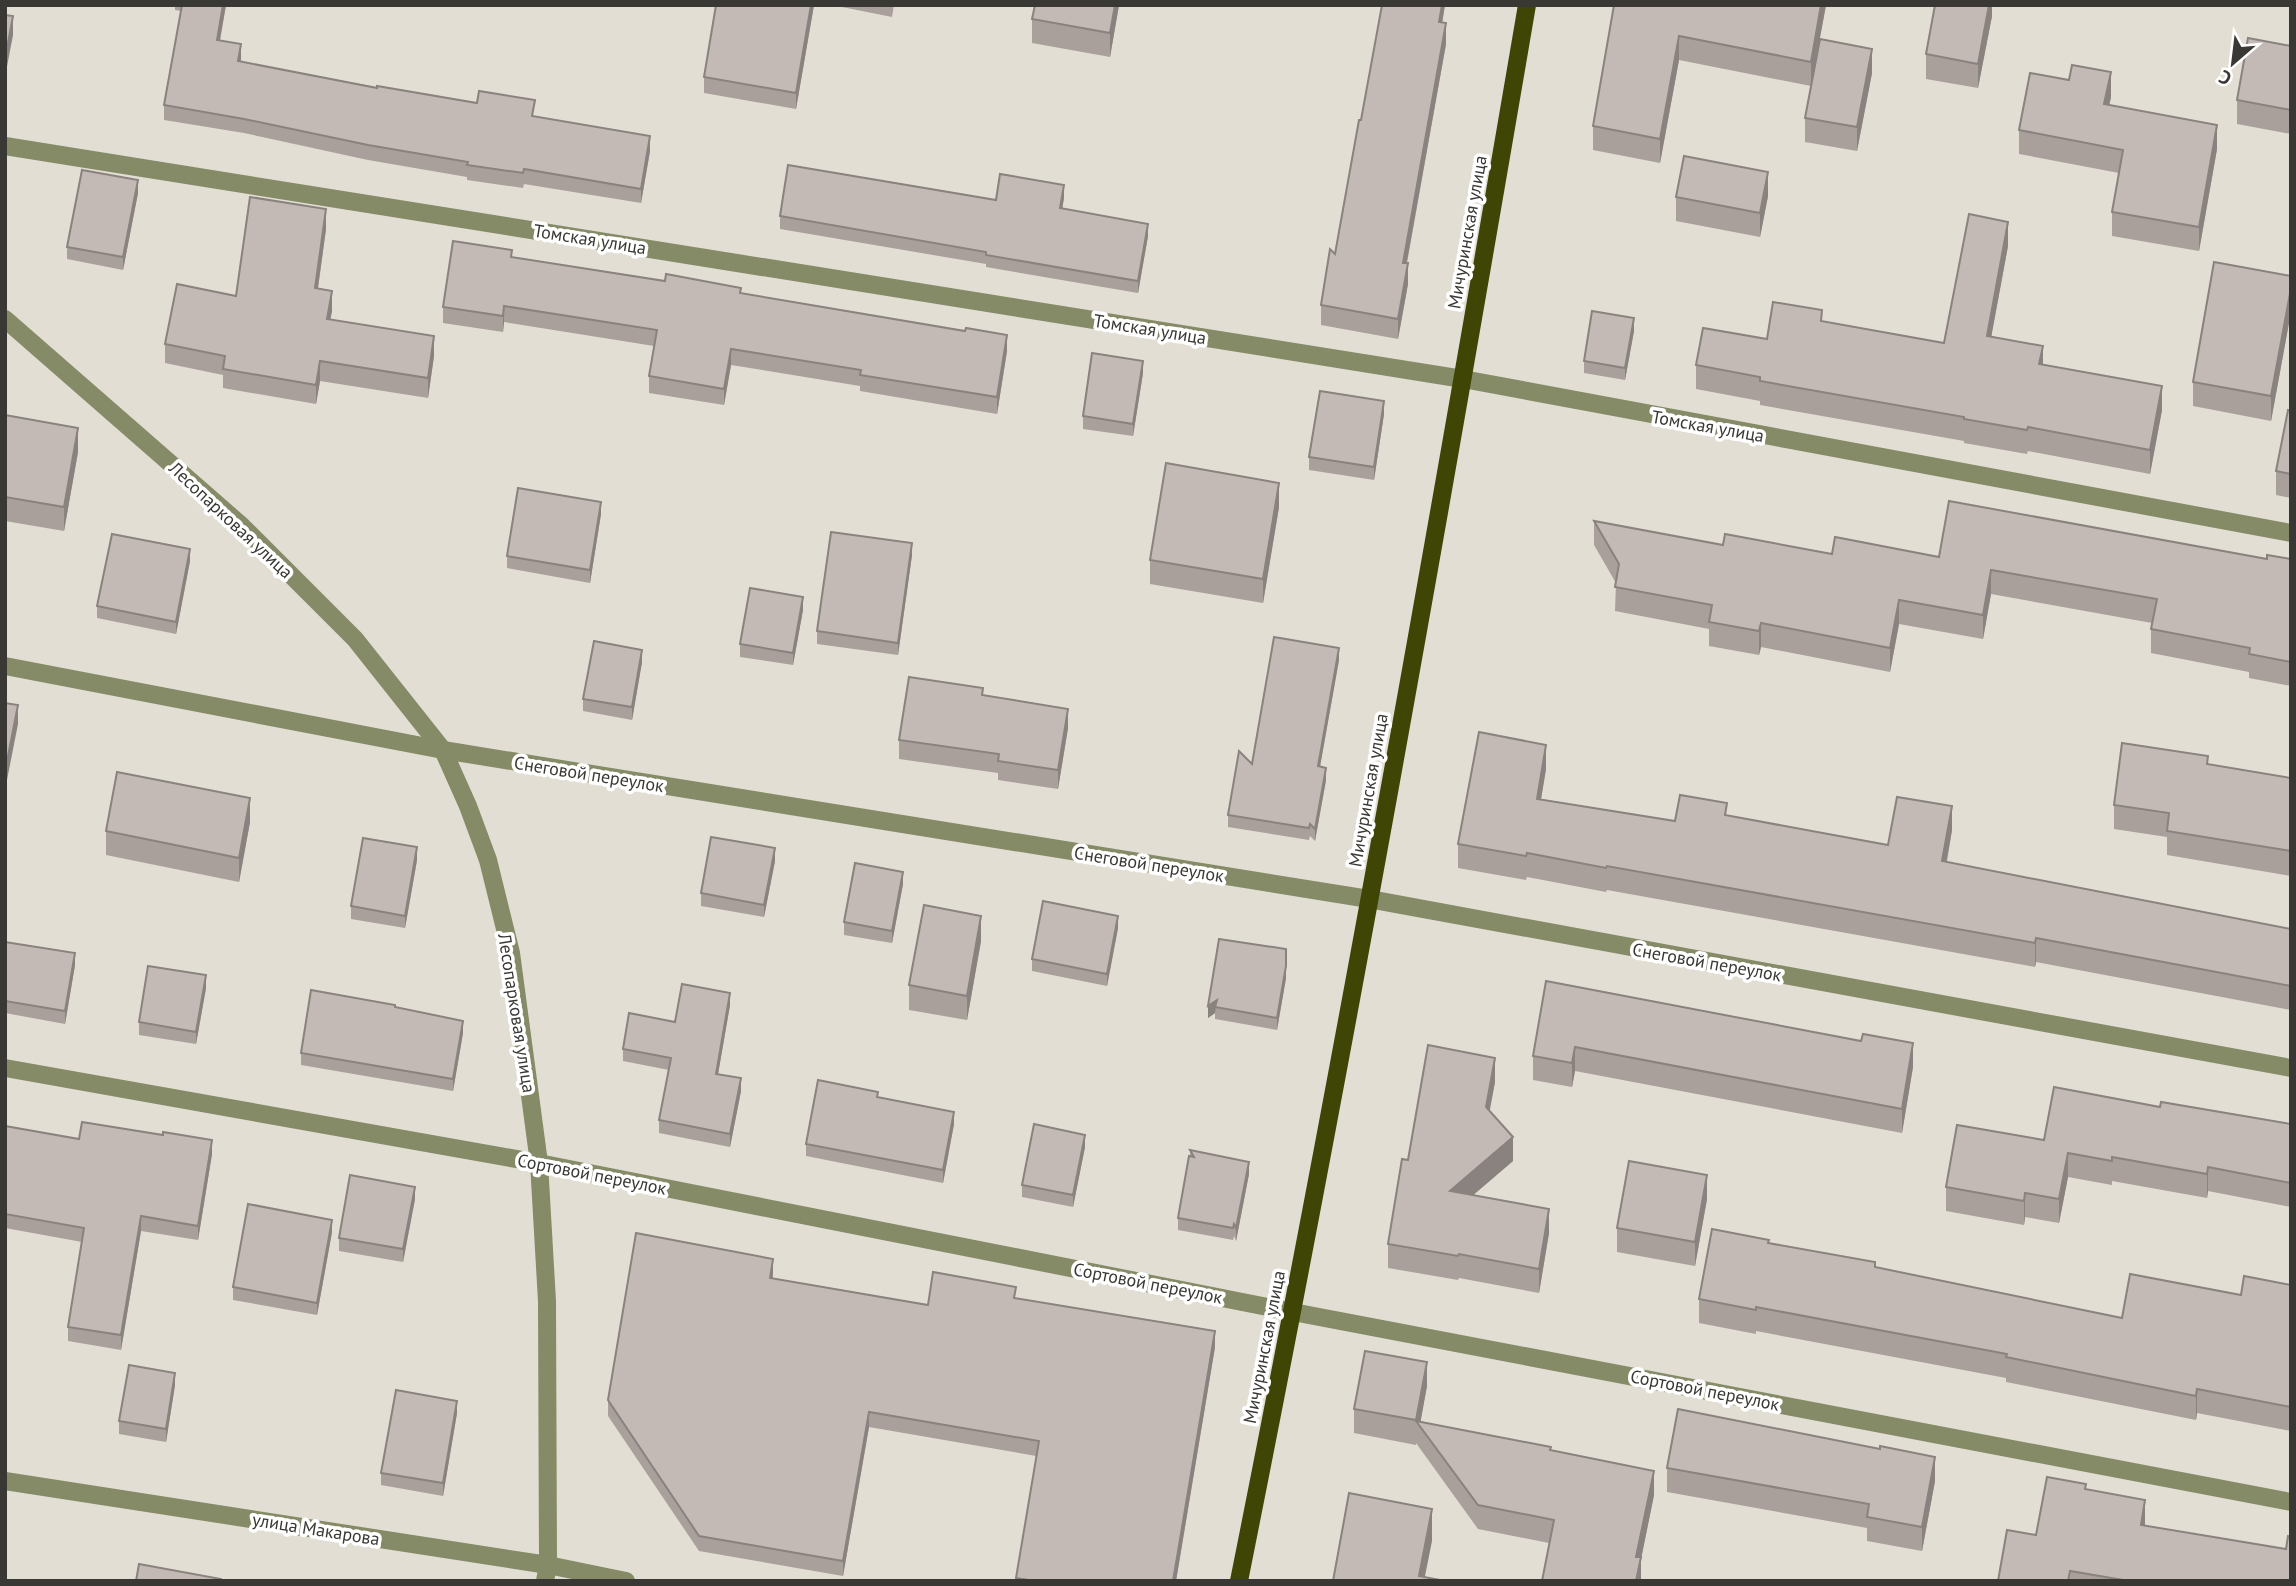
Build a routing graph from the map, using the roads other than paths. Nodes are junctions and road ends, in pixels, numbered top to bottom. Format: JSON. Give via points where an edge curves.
{"nodes":[{"id":1,"x":1527,"y":5,"type":"edge"},
{"id":2,"x":5,"y":146,"type":"edge"},
{"id":3,"x":5,"y":319,"type":"edge"},
{"id":4,"x":1463,"y":379,"type":"junction"},
{"id":5,"x":2291,"y":533,"type":"edge"},
{"id":6,"x":5,"y":666,"type":"edge"},
{"id":7,"x":443,"y":750,"type":"junction"},
{"id":8,"x":1369,"y":899,"type":"junction"},
{"id":9,"x":5,"y":1068,"type":"edge"},
{"id":10,"x":2291,"y":1068,"type":"edge"},
{"id":11,"x":539,"y":1163,"type":"junction"},
{"id":12,"x":1293,"y":1312,"type":"junction"},
{"id":13,"x":5,"y":1481,"type":"edge"},
{"id":14,"x":2291,"y":1502,"type":"edge"},
{"id":15,"x":546,"y":1573,"type":"edge"},
{"id":16,"x":626,"y":1581,"type":"edge"},
{"id":17,"x":1239,"y":1581,"type":"edge"}],
"edges":[{"from":1,"to":4,"type":"main road","name":"Мичуринская улица"},
{"from":2,"to":4,"type":"street","name":"Томская улица"},
{"from":3,"to":7,"type":"street","name":"Лесопарковая улица","via":[[251,536],[355,639]]},
{"from":4,"to":5,"type":"street","name":"Томская улица"},
{"from":4,"to":8,"type":"main road","name":"Мичуринская улица"},
{"from":6,"to":7,"type":"street","name":"Снеговой переулок"},
{"from":7,"to":8,"type":"street","name":"Снеговой переулок"},
{"from":7,"to":11,"type":"street","name":"Лесопарковая улица","via":[[488,860],[511,953]]},
{"from":8,"to":10,"type":"street","name":"Снеговой переулок"},
{"from":8,"to":12,"type":"main road","name":"Мичуринская улица"},
{"from":9,"to":11,"type":"street","name":"Сортовой переулок"},
{"from":11,"to":12,"type":"street","name":"Сортовой переулок"},
{"from":11,"to":15,"type":"street","name":"Лесопарковая улица","via":[[547,1301]]},
{"from":12,"to":14,"type":"street","name":"Сортовой переулок"},
{"from":12,"to":17,"type":"main road","name":"Мичуринская улица"},
{"from":13,"to":15,"type":"street","name":"улица Макарова"},
{"from":15,"to":16,"type":"street","name":"улица Макарова"}]}
